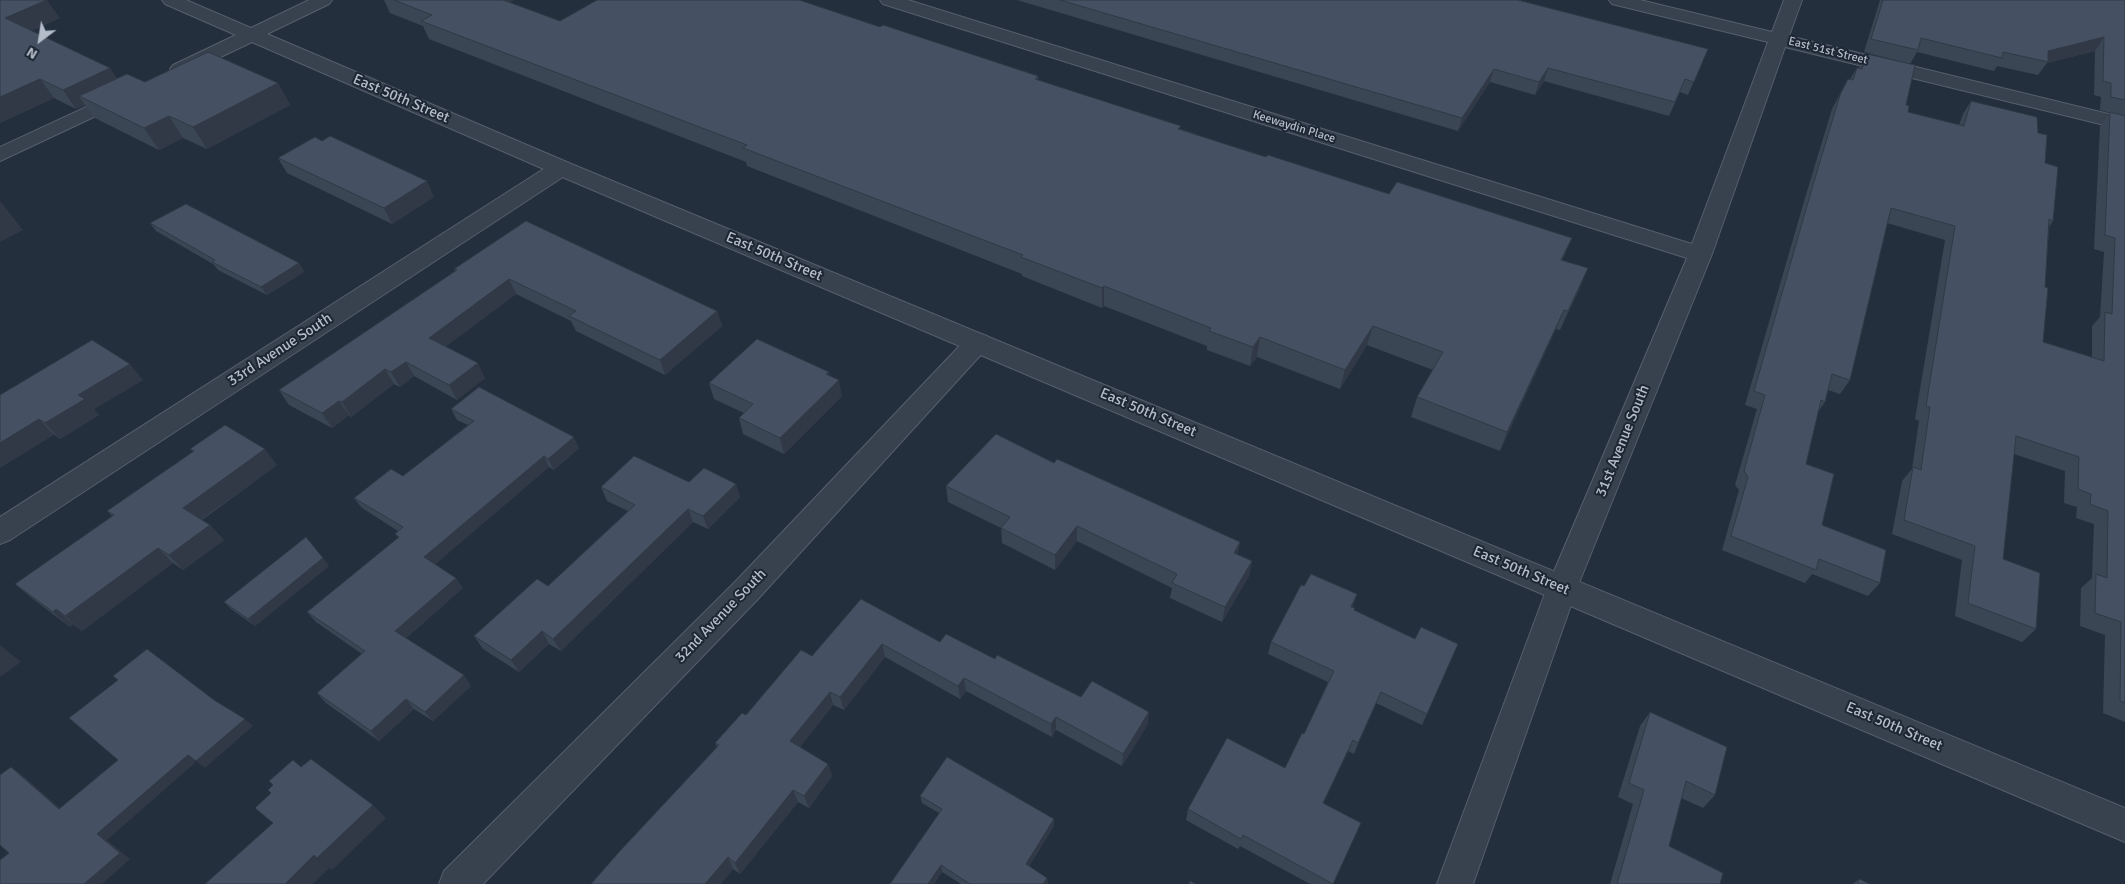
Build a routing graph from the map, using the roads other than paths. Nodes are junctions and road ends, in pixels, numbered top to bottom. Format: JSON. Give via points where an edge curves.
{"nodes":[{"id":1,"x":171,"y":0,"type":"edge"},
{"id":2,"x":323,"y":0,"type":"edge"},
{"id":3,"x":889,"y":0,"type":"edge"},
{"id":4,"x":1618,"y":0,"type":"edge"},
{"id":5,"x":1793,"y":0,"type":"edge"},
{"id":6,"x":252,"y":35,"type":"junction"},
{"id":7,"x":1778,"y":39,"type":"junction"},
{"id":8,"x":163,"y":77,"type":"edge"},
{"id":9,"x":138,"y":89,"type":"edge"},
{"id":10,"x":2125,"y":124,"type":"edge"},
{"id":11,"x":0,"y":155,"type":"edge"},
{"id":12,"x":561,"y":168,"type":"junction"},
{"id":13,"x":1700,"y":254,"type":"junction"},
{"id":14,"x":978,"y":342,"type":"junction"},
{"id":15,"x":0,"y":532,"type":"edge"},
{"id":16,"x":1562,"y":588,"type":"junction"},
{"id":17,"x":2125,"y":825,"type":"edge"},
{"id":18,"x":457,"y":884,"type":"edge"},
{"id":19,"x":1455,"y":884,"type":"edge"}],
"edges":[{"from":1,"to":6,"type":"street","name":"East 50th Street"},
{"from":2,"to":6,"type":"street"},
{"from":3,"to":13,"type":"street","name":"Keewaydin Place"},
{"from":4,"to":7,"type":"street","name":"East 51st Street"},
{"from":5,"to":7,"type":"street","name":"31st Avenue South"},
{"from":6,"to":8,"type":"street"},
{"from":6,"to":12,"type":"street","name":"East 50th Street"},
{"from":7,"to":10,"type":"street","name":"East 51st Street"},
{"from":7,"to":13,"type":"street","name":"31st Avenue South"},
{"from":9,"to":11,"type":"street"},
{"from":12,"to":14,"type":"street","name":"East 50th Street"},
{"from":12,"to":15,"type":"street","name":"33rd Avenue South"},
{"from":13,"to":16,"type":"street","name":"31st Avenue South"},
{"from":14,"to":16,"type":"street","name":"East 50th Street"},
{"from":14,"to":18,"type":"street","name":"32nd Avenue South","via":[[746,591]]},
{"from":16,"to":17,"type":"street","name":"East 50th Street"},
{"from":16,"to":19,"type":"street","name":"31st Avenue South"}]}
